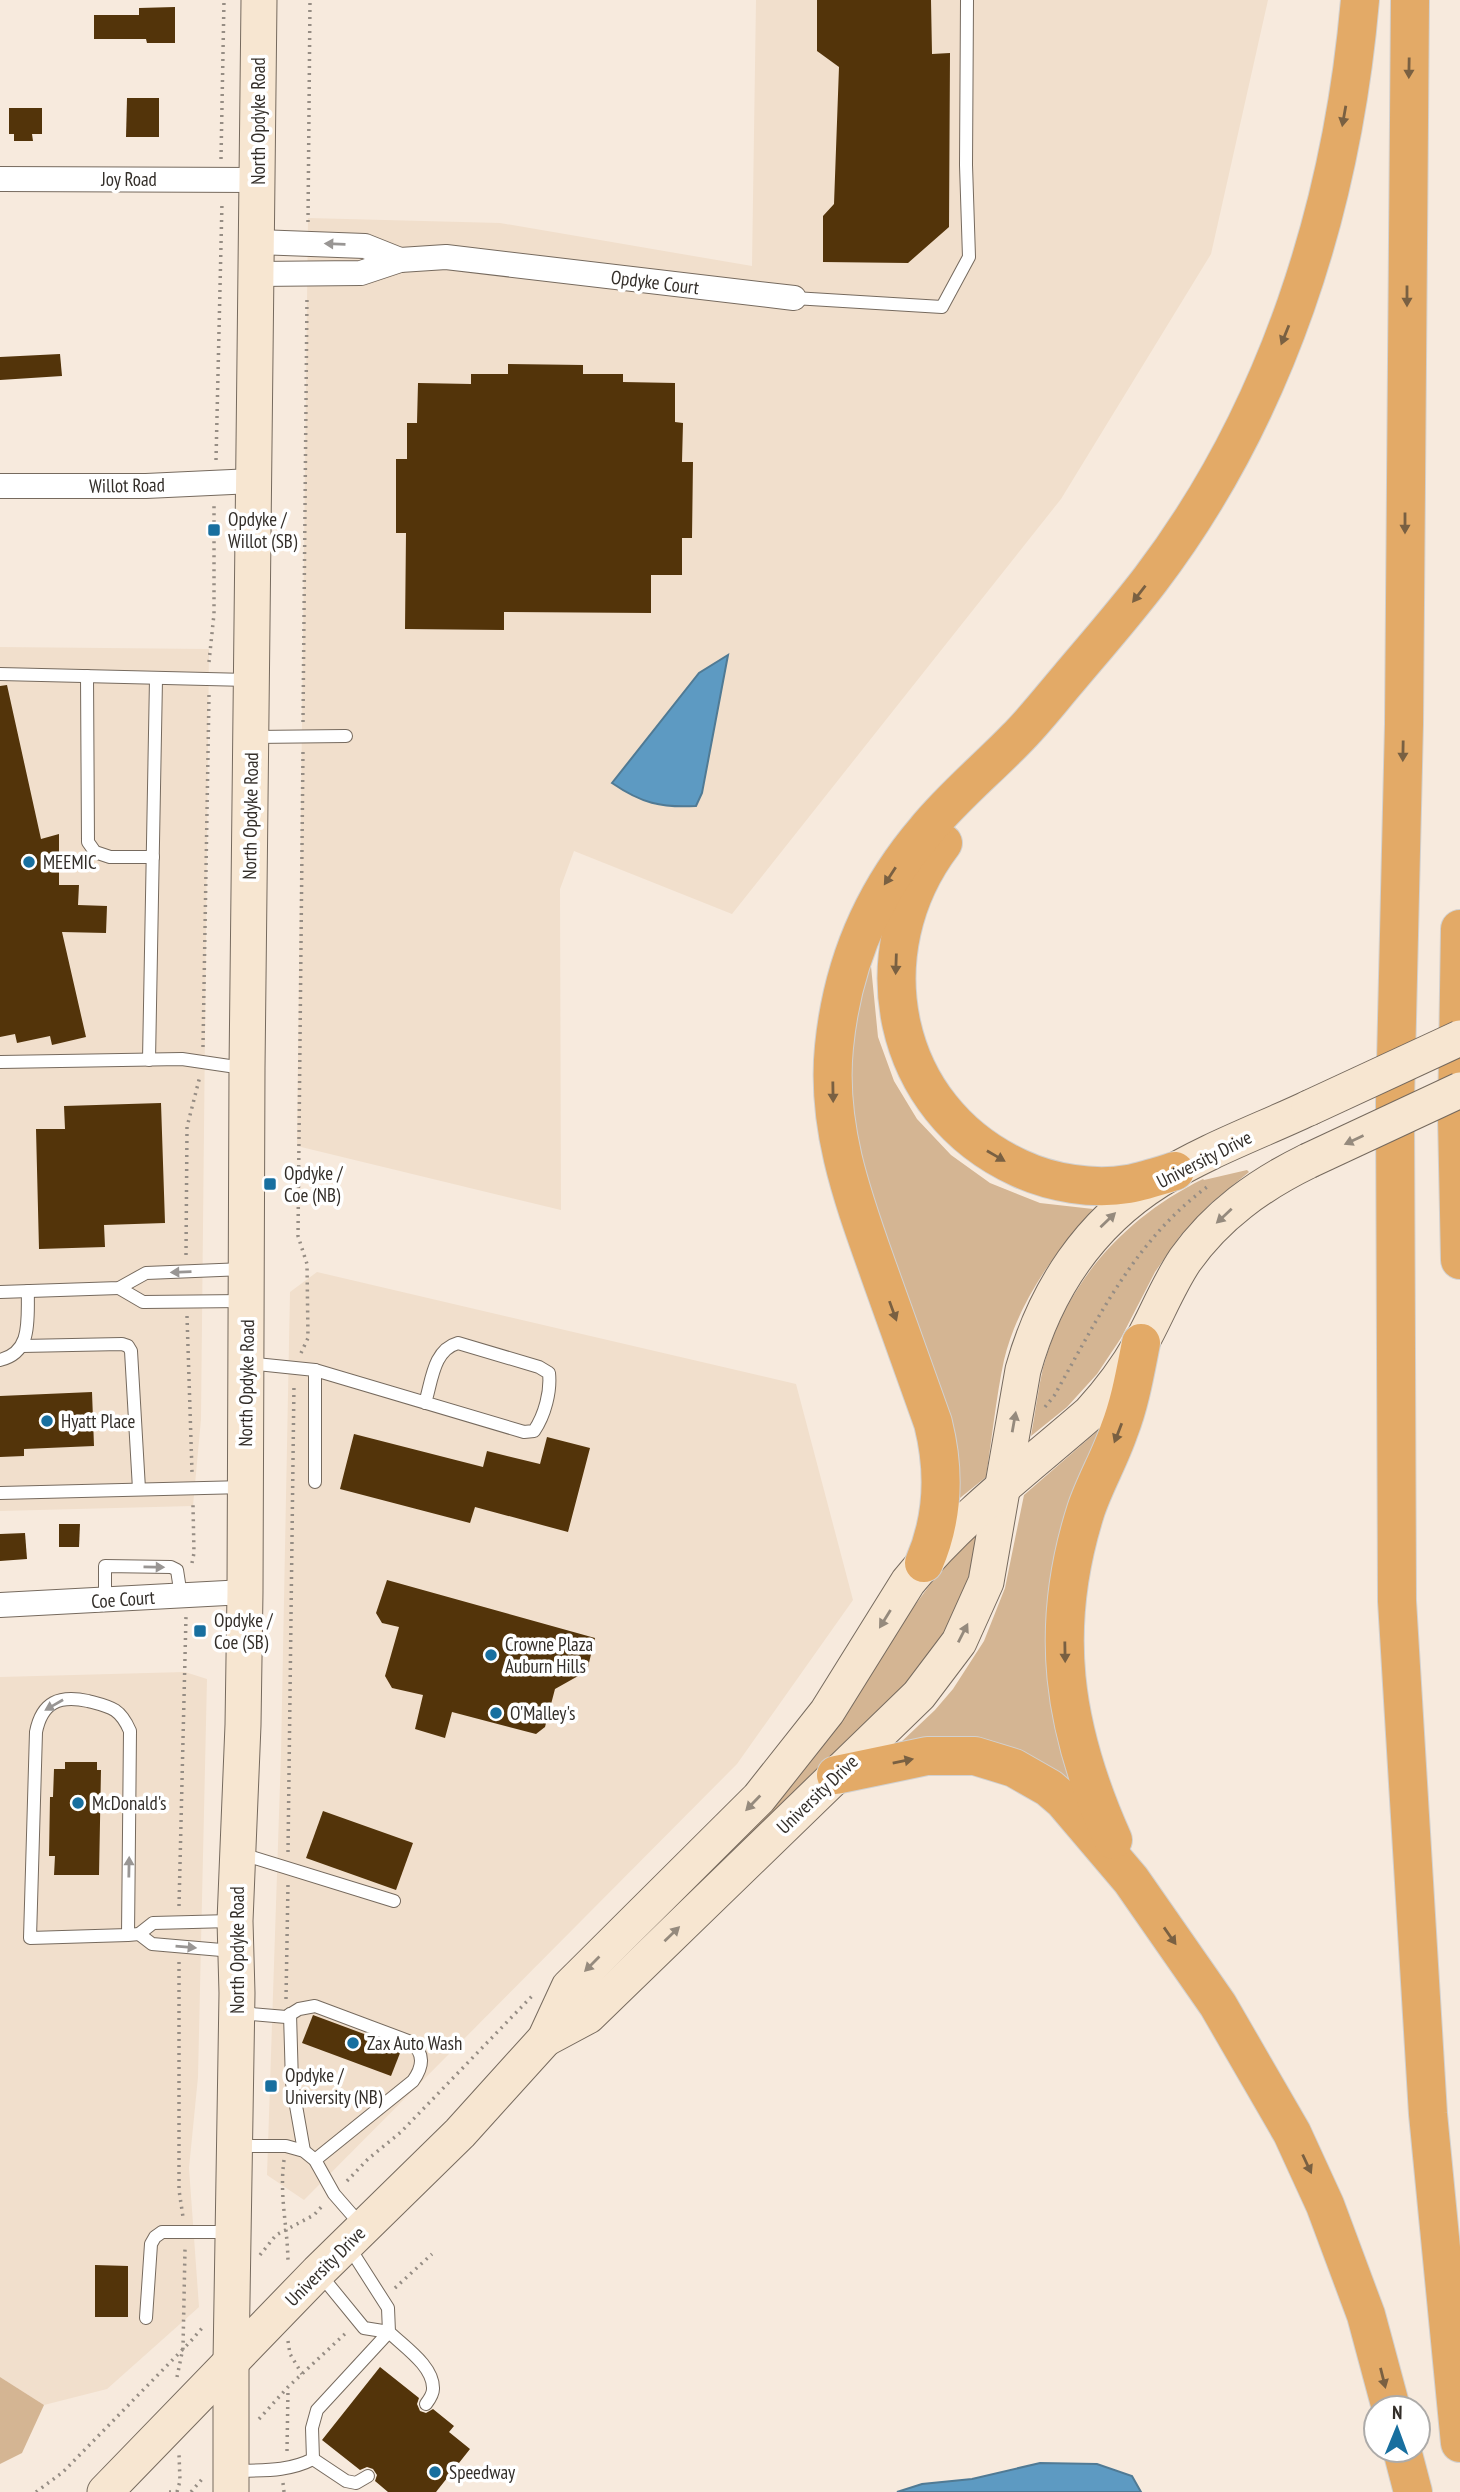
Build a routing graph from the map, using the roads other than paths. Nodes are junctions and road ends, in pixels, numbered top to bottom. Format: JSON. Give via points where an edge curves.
{"nodes":[{"id":1,"x":259,"y":0,"type":"edge"},
{"id":2,"x":967,"y":0,"type":"edge"},
{"id":3,"x":1360,"y":0,"type":"edge"},
{"id":4,"x":1410,"y":0,"type":"edge"},
{"id":5,"x":0,"y":179,"type":"edge"},
{"id":6,"x":257,"y":180,"type":"junction"},
{"id":7,"x":256,"y":258,"type":"junction"},
{"id":8,"x":400,"y":260,"type":"junction"},
{"id":9,"x":794,"y":298,"type":"joint"},
{"id":10,"x":253,"y":481,"type":"junction"},
{"id":11,"x":0,"y":486,"type":"edge"},
{"id":12,"x":0,"y":674,"type":"edge"},
{"id":13,"x":88,"y":676,"type":"junction"},
{"id":14,"x":156,"y":679,"type":"junction"},
{"id":15,"x":251,"y":680,"type":"junction"},
{"id":16,"x":346,"y":736,"type":"dead end"},
{"id":17,"x":1019,"y":736,"type":"junction"},
{"id":18,"x":251,"y":737,"type":"junction"},
{"id":19,"x":153,"y":858,"type":"junction"},
{"id":20,"x":1460,"y":929,"type":"edge"},
{"id":21,"x":1460,"y":1038,"type":"edge"},
{"id":22,"x":149,"y":1060,"type":"junction"},
{"id":23,"x":0,"y":1062,"type":"edge"},
{"id":24,"x":247,"y":1069,"type":"junction"},
{"id":25,"x":1460,"y":1090,"type":"edge"},
{"id":26,"x":1175,"y":1171,"type":"junction"},
{"id":27,"x":1460,"y":1260,"type":"edge"},
{"id":28,"x":247,"y":1285,"type":"junction"},
{"id":29,"x":119,"y":1288,"type":"junction"},
{"id":30,"x":0,"y":1292,"type":"edge"},
{"id":31,"x":28,"y":1292,"type":"junction"},
{"id":32,"x":1141,"y":1343,"type":"junction"},
{"id":33,"x":22,"y":1346,"type":"junction"},
{"id":34,"x":0,"y":1360,"type":"edge"},
{"id":35,"x":246,"y":1363,"type":"junction"},
{"id":36,"x":315,"y":1370,"type":"junction"},
{"id":37,"x":425,"y":1403,"type":"junction"},
{"id":38,"x":315,"y":1482,"type":"dead end"},
{"id":39,"x":245,"y":1487,"type":"junction"},
{"id":40,"x":139,"y":1489,"type":"junction"},
{"id":41,"x":1003,"y":1489,"type":"junction"},
{"id":42,"x":0,"y":1493,"type":"edge"},
{"id":43,"x":924,"y":1563,"type":"junction"},
{"id":44,"x":245,"y":1592,"type":"junction"},
{"id":45,"x":183,"y":1596,"type":"junction"},
{"id":46,"x":105,"y":1600,"type":"junction"},
{"id":47,"x":0,"y":1605,"type":"edge"},
{"id":48,"x":836,"y":1775,"type":"junction"},
{"id":49,"x":238,"y":1853,"type":"junction"},
{"id":50,"x":1130,"y":1880,"type":"junction"},
{"id":51,"x":394,"y":1901,"type":"dead end"},
{"id":52,"x":133,"y":1935,"type":"junction"},
{"id":53,"x":236,"y":1937,"type":"junction"},
{"id":54,"x":236,"y":2012,"type":"junction"},
{"id":55,"x":288,"y":2016,"type":"junction"},
{"id":56,"x":545,"y":2039,"type":"junction"},
{"id":57,"x":234,"y":2146,"type":"junction"},
{"id":58,"x":303,"y":2151,"type":"junction"},
{"id":59,"x":315,"y":2161,"type":"junction"},
{"id":60,"x":233,"y":2232,"type":"junction"},
{"id":61,"x":355,"y":2236,"type":"junction"},
{"id":62,"x":318,"y":2272,"type":"junction"},
{"id":63,"x":146,"y":2318,"type":"dead end"},
{"id":64,"x":388,"y":2332,"type":"junction"},
{"id":65,"x":231,"y":2361,"type":"junction"},
{"id":66,"x":1387,"y":2394,"type":"edge"},
{"id":67,"x":426,"y":2404,"type":"dead end"},
{"id":68,"x":1460,"y":2443,"type":"edge"},
{"id":69,"x":313,"y":2459,"type":"junction"},
{"id":70,"x":1406,"y":2464,"type":"edge"},
{"id":71,"x":368,"y":2476,"type":"dead end"},
{"id":72,"x":231,"y":2481,"type":"edge"},
{"id":73,"x":105,"y":2492,"type":"edge"},
{"id":74,"x":1413,"y":2492,"type":"edge"}],
"edges":[{"from":1,"to":6,"type":"main road","name":"North Opdyke Road"},
{"from":2,"to":9,"type":"lane","via":[[969,257],[942,307]]},
{"from":3,"to":17,"type":"highway","one_way":true,"via":[[1344,119],[1317,241],[1293,316],[1252,413],[1208,495],[1152,577]]},
{"from":4,"to":68,"type":"highway","one_way":true,"via":[[1404,724],[1395,1103],[1397,1601],[1428,2114]]},
{"from":5,"to":6,"type":"street","name":"Joy Road"},
{"from":6,"to":7,"type":"main road","name":"North Opdyke Road"},
{"from":8,"to":7,"type":"street","one_way":true,"via":[[365,246],[308,244]]},
{"from":7,"to":8,"type":"street","via":[[307,275],[361,272]]},
{"from":7,"to":10,"type":"main road","name":"North Opdyke Road"},
{"from":8,"to":9,"type":"street","name":"Opdyke Court","via":[[446,257]]},
{"from":10,"to":11,"type":"street","name":"Willot Road"},
{"from":10,"to":15,"type":"main road","name":"North Opdyke Road"},
{"from":12,"to":13,"type":"lane"},
{"from":13,"to":14,"type":"lane"},
{"from":13,"to":19,"type":"lane","via":[[88,842],[95,852],[110,857]]},
{"from":14,"to":15,"type":"lane"},
{"from":14,"to":19,"type":"lane"},
{"from":15,"to":18,"type":"main road","name":"North Opdyke Road"},
{"from":16,"to":18,"type":"lane"},
{"from":17,"to":26,"type":"highway","one_way":true,"via":[[930,859],[909,901],[898,943],[896,987],[912,1058],[950,1119],[986,1150],[1029,1172],[1102,1185],[1127,1184]]},
{"from":17,"to":43,"type":"highway","one_way":true,"via":[[929,826],[885,883],[853,952],[834,1050],[833,1102],[846,1180],[939,1445],[938,1521]]},
{"from":18,"to":24,"type":"main road","name":"North Opdyke Road"},
{"from":19,"to":22,"type":"lane"},
{"from":20,"to":27,"type":"highway"},
{"from":21,"to":26,"type":"main road","name":"University Drive","bridge":true},
{"from":22,"to":23,"type":"lane"},
{"from":22,"to":24,"type":"lane","via":[[182,1059]]},
{"from":24,"to":28,"type":"main road","name":"North Opdyke Road"},
{"from":25,"to":32,"type":"main road","name":"University Drive","one_way":true,"bridge":true,"via":[[1279,1175],[1240,1202],[1201,1240],[1171,1284]]},
{"from":41,"to":26,"type":"main road","name":"University Drive","one_way":true,"via":[[1023,1370],[1054,1288],[1091,1236],[1120,1208]]},
{"from":28,"to":29,"type":"lane","one_way":true,"via":[[186,1272],[146,1273]]},
{"from":28,"to":29,"type":"lane","via":[[186,1302],[144,1302]]},
{"from":28,"to":35,"type":"main road","name":"North Opdyke Road"},
{"from":29,"to":31,"type":"lane"},
{"from":30,"to":31,"type":"lane"},
{"from":31,"to":33,"type":"lane"},
{"from":32,"to":41,"type":"main road","name":"University Drive","via":[[1090,1413]]},
{"from":32,"to":50,"type":"highway","one_way":true,"via":[[1119,1432],[1080,1532],[1065,1632],[1068,1693],[1079,1751]]},
{"from":33,"to":34,"type":"lane"},
{"from":33,"to":40,"type":"lane","via":[[128,1346]]},
{"from":35,"to":36,"type":"lane"},
{"from":35,"to":39,"type":"main road","name":"North Opdyke Road"},
{"from":36,"to":37,"type":"lane"},
{"from":36,"to":38,"type":"lane"},
{"from":37,"to":37,"type":"lane","via":[[534,1431],[540,1422],[549,1373],[458,1343],[439,1354]]},
{"from":39,"to":40,"type":"lane"},
{"from":39,"to":44,"type":"main road","name":"North Opdyke Road"},
{"from":40,"to":42,"type":"lane"},
{"from":41,"to":43,"type":"main road","name":"University Drive"},
{"from":48,"to":41,"type":"main road","name":"University Drive","one_way":true,"via":[[919,1695],[958,1642],[986,1581]]},
{"from":43,"to":56,"type":"main road","name":"University Drive","one_way":true,"via":[[795,1754],[759,1798],[569,1987]]},
{"from":44,"to":45,"type":"street","name":"Coe Court"},
{"from":44,"to":49,"type":"main road","name":"North Opdyke Road"},
{"from":45,"to":46,"type":"street","name":"Coe Court"},
{"from":46,"to":45,"type":"lane","one_way":true,"via":[[105,1566],[171,1567],[177,1570]]},
{"from":46,"to":47,"type":"street","name":"Coe Court"},
{"from":48,"to":50,"type":"highway","one_way":true,"via":[[927,1756],[995,1761],[1032,1777],[1063,1800]]},
{"from":56,"to":48,"type":"main road","name":"University Drive","one_way":true,"via":[[588,2016]]},
{"from":49,"to":51,"type":"lane"},
{"from":49,"to":53,"type":"main road","name":"North Opdyke Road"},
{"from":50,"to":66,"type":"highway","one_way":true,"via":[[1218,2005],[1292,2133],[1362,2304]]},
{"from":52,"to":52,"type":"lane","one_way":true,"via":[[130,1731],[124,1717],[111,1707],[74,1698],[59,1700],[39,1717],[36,1732],[30,1938]]},
{"from":52,"to":53,"type":"lane","one_way":true,"via":[[152,1944],[178,1947]]},
{"from":52,"to":53,"type":"lane","via":[[153,1923],[179,1922]]},
{"from":53,"to":54,"type":"main road","name":"North Opdyke Road"},
{"from":54,"to":55,"type":"lane"},
{"from":54,"to":57,"type":"main road","name":"North Opdyke Road"},
{"from":55,"to":58,"type":"lane"},
{"from":55,"to":59,"type":"lane","via":[[306,2007],[322,2008],[411,2042],[422,2057],[413,2081]]},
{"from":56,"to":61,"type":"main road","name":"University Drive","via":[[460,2133]]},
{"from":57,"to":58,"type":"lane","via":[[286,2146]]},
{"from":57,"to":60,"type":"main road","name":"North Opdyke Road"},
{"from":58,"to":59,"type":"lane"},
{"from":59,"to":61,"type":"lane"},
{"from":60,"to":63,"type":"lane","via":[[162,2232],[155,2237],[150,2244]]},
{"from":60,"to":65,"type":"main road","name":"North Opdyke Road"},
{"from":61,"to":62,"type":"main road","name":"University Drive"},
{"from":61,"to":64,"type":"lane","via":[[388,2308]]},
{"from":62,"to":64,"type":"lane","via":[[364,2328]]},
{"from":62,"to":65,"type":"main road","name":"University Drive"},
{"from":64,"to":67,"type":"lane","via":[[424,2366],[431,2379],[433,2390]]},
{"from":64,"to":69,"type":"lane","via":[[317,2410],[312,2428]]},
{"from":65,"to":72,"type":"main road","name":"North Opdyke Road"},
{"from":65,"to":73,"type":"main road","name":"University Drive"},
{"from":69,"to":71,"type":"lane","via":[[346,2481],[356,2483]]},
{"from":69,"to":72,"type":"lane"},
{"from":70,"to":74,"type":"highway"}]}
